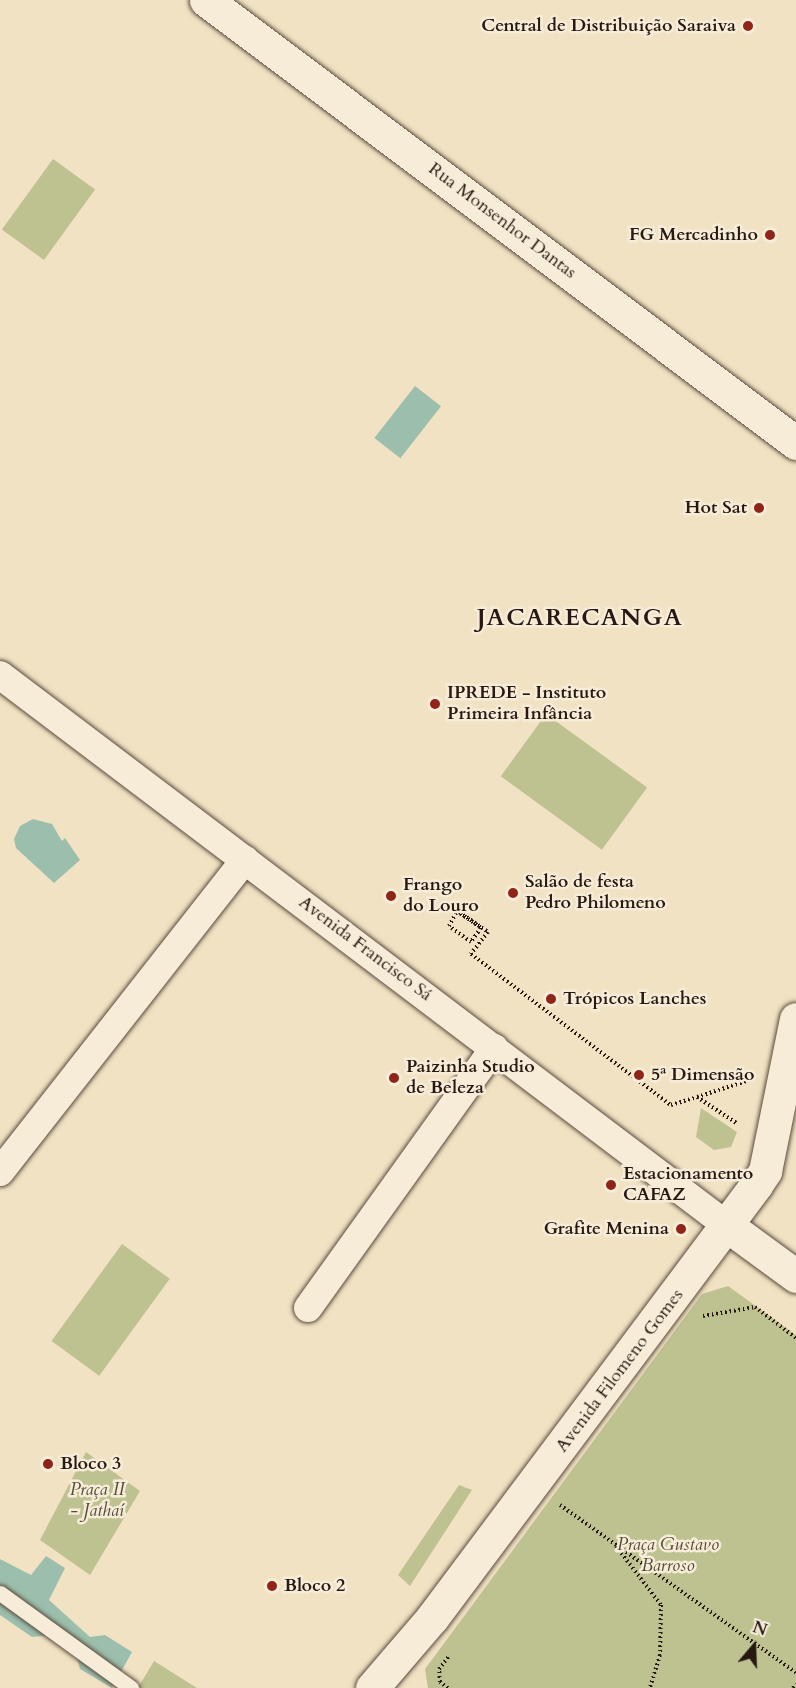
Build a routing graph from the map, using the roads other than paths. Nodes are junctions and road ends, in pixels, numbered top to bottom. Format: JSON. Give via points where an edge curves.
{"nodes":[{"id":1,"x":207,"y":0,"type":"edge"},
{"id":2,"x":796,"y":443,"type":"edge"},
{"id":3,"x":0,"y":675,"type":"edge"},
{"id":4,"x":245,"y":859,"type":"junction"},
{"id":5,"x":796,"y":1019,"type":"edge"},
{"id":6,"x":494,"y":1048,"type":"junction"},
{"id":7,"x":0,"y":1172,"type":"edge"},
{"id":8,"x":729,"y":1227,"type":"junction"},
{"id":9,"x":794,"y":1266,"type":"edge"},
{"id":10,"x":308,"y":1308,"type":"dead end"},
{"id":11,"x":0,"y":1593,"type":"edge"},
{"id":12,"x":383,"y":1684,"type":"edge"},
{"id":13,"x":130,"y":1688,"type":"edge"}],
"edges":[{"from":1,"to":2,"type":"street","name":"Rua Monsenhor Dantas"},
{"from":3,"to":4,"type":"street","name":"Avenida Francisco Sá"},
{"from":4,"to":6,"type":"street","name":"Avenida Francisco Sá"},
{"from":4,"to":7,"type":"street"},
{"from":5,"to":8,"type":"street","name":"Avenida Filomeno Gomes","via":[[765,1171]]},
{"from":6,"to":8,"type":"street","name":"Avenida Francisco Sá"},
{"from":6,"to":10,"type":"street"},
{"from":8,"to":9,"type":"street"},
{"from":8,"to":12,"type":"street","name":"Avenida Filomeno Gomes"},
{"from":11,"to":13,"type":"lane"}]}
